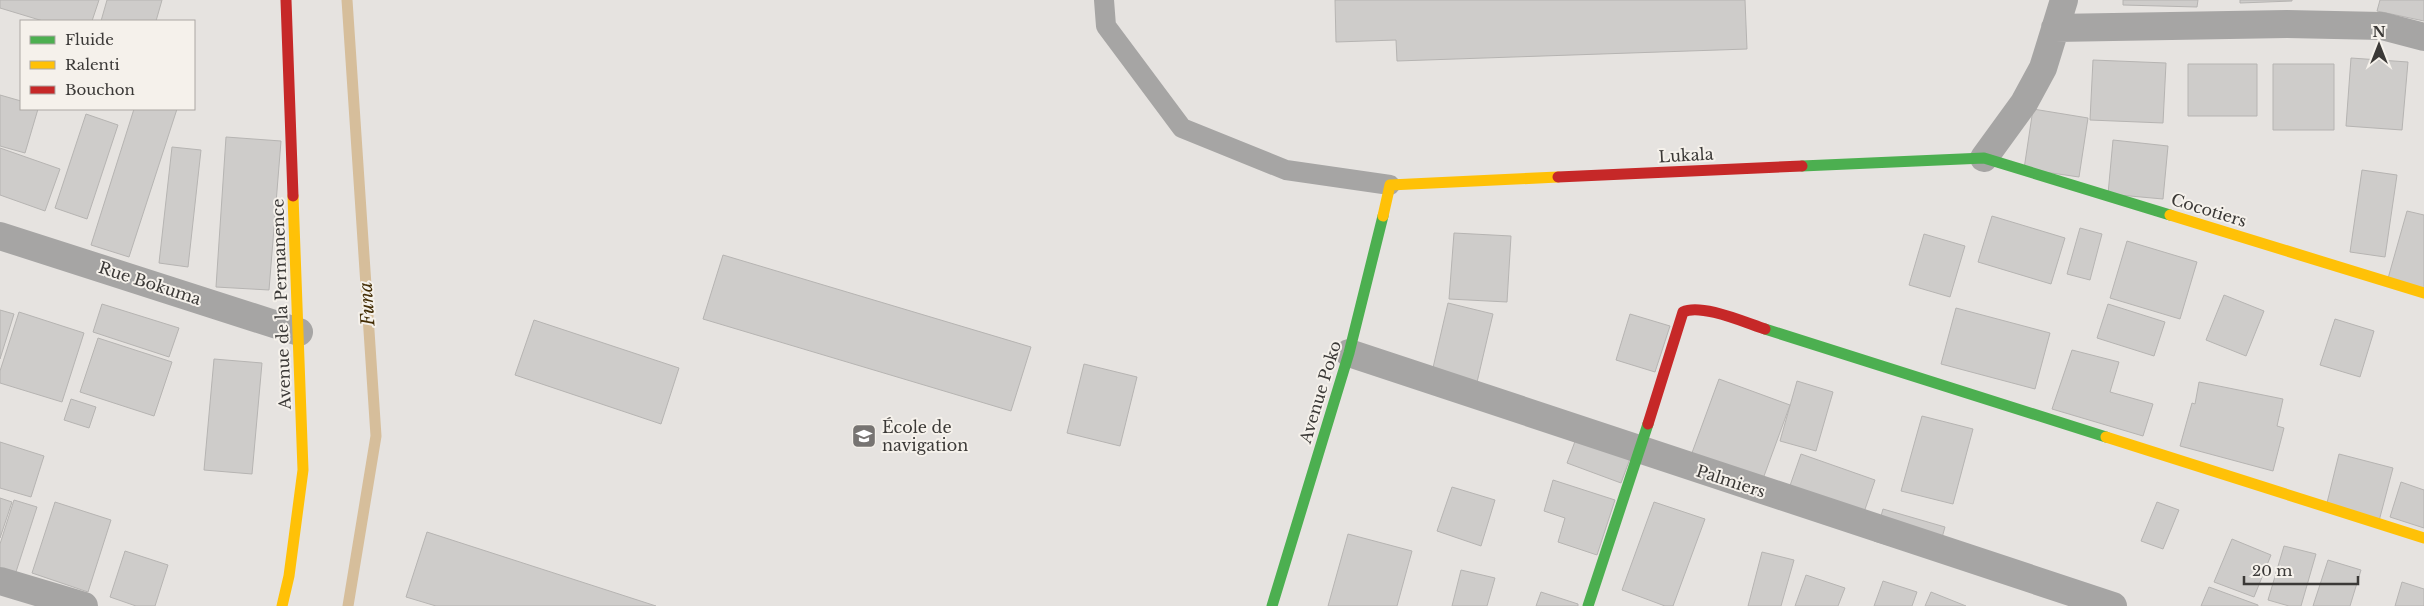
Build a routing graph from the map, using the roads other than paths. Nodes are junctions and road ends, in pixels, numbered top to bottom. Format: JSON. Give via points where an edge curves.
{"nodes":[{"id":1,"x":286,"y":0,"type":"edge"},
{"id":2,"x":1104,"y":0,"type":"edge"},
{"id":3,"x":2064,"y":0,"type":"edge"},
{"id":4,"x":2056,"y":28,"type":"junction"},
{"id":5,"x":2424,"y":37,"type":"edge"},
{"id":6,"x":1984,"y":158,"type":"junction"},
{"id":7,"x":1390,"y":185,"type":"junction"},
{"id":8,"x":0,"y":236,"type":"edge"},
{"id":9,"x":2424,"y":293,"type":"edge"},
{"id":10,"x":299,"y":332,"type":"junction"},
{"id":11,"x":1349,"y":353,"type":"junction"},
{"id":12,"x":1640,"y":451,"type":"junction"},
{"id":13,"x":2424,"y":538,"type":"edge"},
{"id":14,"x":0,"y":581,"type":"edge"},
{"id":15,"x":84,"y":606,"type":"edge"},
{"id":16,"x":282,"y":606,"type":"edge"},
{"id":17,"x":1272,"y":606,"type":"edge"},
{"id":18,"x":1588,"y":606,"type":"edge"},
{"id":19,"x":2112,"y":606,"type":"edge"}],
"edges":[{"from":1,"to":10,"type":"street","name":"Avenue de la Permanence"},
{"from":2,"to":7,"type":"lane","via":[[1106,26],[1182,128],[1286,170]]},
{"from":3,"to":4,"type":"street"},
{"from":4,"to":5,"type":"street","via":[[2287,24],[2382,26]]},
{"from":4,"to":6,"type":"street","via":[[2044,68],[2024,103]]},
{"from":6,"to":7,"type":"street","name":"Lukala"},
{"from":6,"to":9,"type":"street","name":"Cocotiers"},
{"from":7,"to":11,"type":"street","name":"Avenue Poko"},
{"from":8,"to":10,"type":"street","name":"Rue Bokuma"},
{"from":10,"to":16,"type":"street","name":"Avenue de la Permanence","via":[[303,470]]},
{"from":11,"to":12,"type":"street","name":"Palmiers"},
{"from":11,"to":17,"type":"street","name":"Avenue Poko"},
{"from":12,"to":13,"type":"street","via":[[1682,312],[1698,309]]},
{"from":12,"to":18,"type":"street"},
{"from":12,"to":19,"type":"street","name":"Palmiers"},
{"from":14,"to":15,"type":"street"}]}
